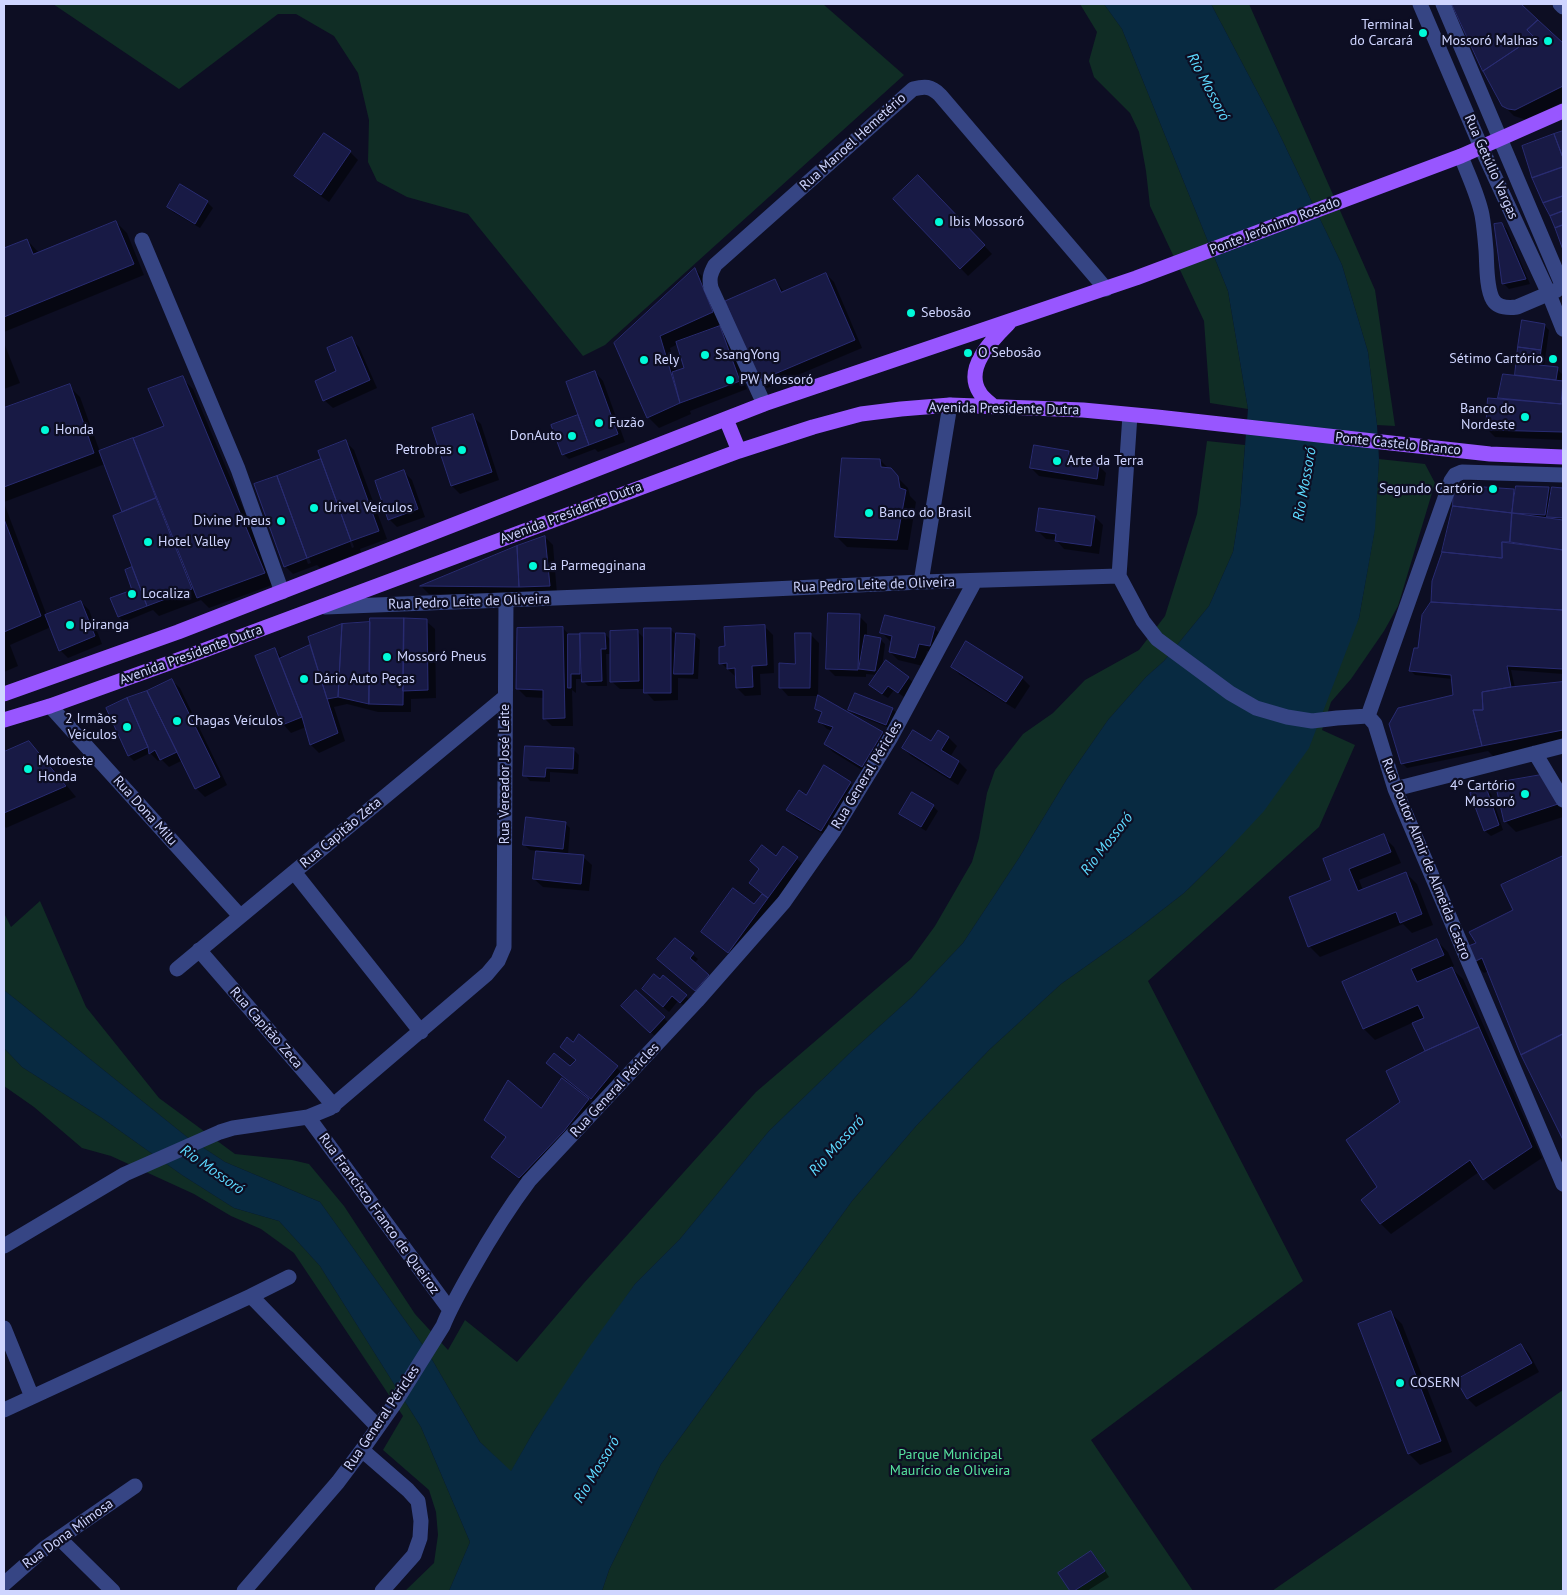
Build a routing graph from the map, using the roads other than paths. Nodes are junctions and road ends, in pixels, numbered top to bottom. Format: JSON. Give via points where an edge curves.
{"nodes":[{"id":1,"x":1420,"y":4,"type":"edge"},
{"id":2,"x":1443,"y":4,"type":"edge"},
{"id":3,"x":1560,"y":4,"type":"edge"},
{"id":4,"x":1563,"y":6,"type":"edge"},
{"id":5,"x":1563,"y":112,"type":"edge"},
{"id":6,"x":1500,"y":140,"type":"junction"},
{"id":7,"x":1481,"y":147,"type":"junction"},
{"id":8,"x":1461,"y":156,"type":"junction"},
{"id":9,"x":1498,"y":184,"type":"junction"},
{"id":10,"x":1478,"y":198,"type":"junction"},
{"id":11,"x":142,"y":240,"type":"dead end"},
{"id":12,"x":1136,"y":278,"type":"joint"},
{"id":13,"x":1563,"y":287,"type":"edge"},
{"id":14,"x":1106,"y":289,"type":"junction"},
{"id":15,"x":1549,"y":294,"type":"junction"},
{"id":16,"x":1012,"y":320,"type":"junction"},
{"id":17,"x":1563,"y":329,"type":"edge"},
{"id":18,"x":764,"y":404,"type":"junction"},
{"id":19,"x":950,"y":405,"type":"junction"},
{"id":20,"x":994,"y":407,"type":"junction"},
{"id":21,"x":1130,"y":414,"type":"junction"},
{"id":22,"x":1157,"y":417,"type":"joint"},
{"id":23,"x":726,"y":419,"type":"junction"},
{"id":24,"x":738,"y":451,"type":"junction"},
{"id":25,"x":1563,"y":457,"type":"edge"},
{"id":26,"x":1563,"y":475,"type":"edge"},
{"id":27,"x":1119,"y":576,"type":"junction"},
{"id":28,"x":975,"y":581,"type":"junction"},
{"id":29,"x":921,"y":582,"type":"junction"},
{"id":30,"x":282,"y":592,"type":"junction"},
{"id":31,"x":506,"y":600,"type":"junction"},
{"id":32,"x":321,"y":607,"type":"junction"},
{"id":33,"x":178,"y":632,"type":"junction"},
{"id":34,"x":186,"y":657,"type":"junction"},
{"id":35,"x":4,"y":694,"type":"edge"},
{"id":36,"x":505,"y":697,"type":"junction"},
{"id":37,"x":50,"y":706,"type":"junction"},
{"id":38,"x":1368,"y":716,"type":"junction"},
{"id":39,"x":4,"y":720,"type":"edge"},
{"id":40,"x":1563,"y":746,"type":"edge"},
{"id":41,"x":1535,"y":753,"type":"junction"},
{"id":42,"x":1395,"y":789,"type":"junction"},
{"id":43,"x":1563,"y":800,"type":"edge"},
{"id":44,"x":294,"y":872,"type":"junction"},
{"id":45,"x":240,"y":916,"type":"junction"},
{"id":46,"x":199,"y":950,"type":"junction"},
{"id":47,"x":177,"y":969,"type":"dead end"},
{"id":48,"x":421,"y":1032,"type":"junction"},
{"id":49,"x":334,"y":1106,"type":"junction"},
{"id":50,"x":308,"y":1117,"type":"junction"},
{"id":51,"x":1563,"y":1184,"type":"edge"},
{"id":52,"x":4,"y":1246,"type":"edge"},
{"id":53,"x":289,"y":1277,"type":"dead end"},
{"id":54,"x":251,"y":1296,"type":"junction"},
{"id":55,"x":450,"y":1310,"type":"junction"},
{"id":56,"x":4,"y":1328,"type":"edge"},
{"id":57,"x":32,"y":1397,"type":"junction"},
{"id":58,"x":4,"y":1410,"type":"edge"},
{"id":59,"x":378,"y":1427,"type":"junction"},
{"id":60,"x":362,"y":1450,"type":"junction"},
{"id":61,"x":135,"y":1486,"type":"dead end"},
{"id":62,"x":59,"y":1538,"type":"junction"},
{"id":63,"x":4,"y":1584,"type":"edge"},
{"id":64,"x":113,"y":1591,"type":"edge"},
{"id":65,"x":244,"y":1591,"type":"edge"},
{"id":66,"x":382,"y":1591,"type":"edge"}],
"edges":[{"from":1,"to":7,"type":"street","name":"Rua Getúlio Vargas"},
{"from":2,"to":6,"type":"street","name":"Rua Getúlio Vargas"},
{"from":3,"to":4,"type":"street"},
{"from":5,"to":6,"type":"main road","name":"Ponte Jerônimo Rosado"},
{"from":6,"to":7,"type":"main road","name":"Ponte Jerônimo Rosado"},
{"from":6,"to":13,"type":"street","name":"Rua Getúlio Vargas"},
{"from":7,"to":8,"type":"main road","name":"Ponte Jerônimo Rosado"},
{"from":7,"to":9,"type":"street","name":"Rua Getúlio Vargas"},
{"from":8,"to":10,"type":"street"},
{"from":8,"to":12,"type":"main road","name":"Ponte Jerônimo Rosado"},
{"from":9,"to":10,"type":"street"},
{"from":9,"to":15,"type":"street","name":"Rua Getúlio Vargas"},
{"from":10,"to":15,"type":"street","via":[[1491,298],[1497,304],[1510,308]]},
{"from":11,"to":30,"type":"street","via":[[238,469]]},
{"from":12,"to":14,"type":"main road","name":"Avenida Presidente Dutra"},
{"from":13,"to":15,"type":"street"},
{"from":14,"to":16,"type":"main road","name":"Avenida Presidente Dutra"},
{"from":14,"to":18,"type":"street","name":"Rua Manoel Hemetério","via":[[940,95],[924,86],[913,89],[715,265],[710,274],[712,288]]},
{"from":15,"to":17,"type":"street","name":"Rua Getúlio Vargas"},
{"from":16,"to":18,"type":"main road","name":"Avenida Presidente Dutra"},
{"from":16,"to":20,"type":"main road","via":[[985,349],[976,368],[980,394]]},
{"from":18,"to":23,"type":"main road","name":"Avenida Presidente Dutra"},
{"from":19,"to":20,"type":"main road","name":"Avenida Presidente Dutra"},
{"from":19,"to":24,"type":"main road","name":"Avenida Presidente Dutra","via":[[861,414]]},
{"from":19,"to":29,"type":"street"},
{"from":20,"to":21,"type":"main road","name":"Avenida Presidente Dutra"},
{"from":21,"to":22,"type":"main road","name":"Avenida Presidente Dutra"},
{"from":21,"to":27,"type":"street"},
{"from":22,"to":25,"type":"main road","name":"Ponte Castelo Branco","via":[[1490,454]]},
{"from":23,"to":24,"type":"main road"},
{"from":23,"to":30,"type":"main road","name":"Avenida Presidente Dutra"},
{"from":24,"to":32,"type":"main road","name":"Avenida Presidente Dutra"},
{"from":26,"to":38,"type":"street","via":[[1462,472],[1455,475]]},
{"from":27,"to":28,"type":"street","name":"Rua Pedro Leite de Oliveira"},
{"from":27,"to":38,"type":"street","via":[[1143,622],[1157,639],[1230,693],[1256,708],[1312,721]]},
{"from":28,"to":29,"type":"street","name":"Rua Pedro Leite de Oliveira"},
{"from":28,"to":55,"type":"street","name":"Rua General Péricles","via":[[891,737],[790,895],[704,994],[529,1181],[493,1233]]},
{"from":29,"to":31,"type":"street","name":"Rua Pedro Leite de Oliveira"},
{"from":30,"to":33,"type":"main road","name":"Avenida Presidente Dutra"},
{"from":31,"to":32,"type":"street","name":"Rua Pedro Leite de Oliveira"},
{"from":31,"to":36,"type":"street","name":"Rua Vereador José Leite"},
{"from":32,"to":34,"type":"main road","name":"Avenida Presidente Dutra"},
{"from":33,"to":34,"type":"main road"},
{"from":33,"to":35,"type":"main road","name":"Avenida Presidente Dutra"},
{"from":34,"to":37,"type":"main road","name":"Avenida Presidente Dutra"},
{"from":36,"to":44,"type":"street","name":"Rua Capitão Zeta"},
{"from":36,"to":48,"type":"street","name":"Rua Vereador José Leite","via":[[504,947],[487,974]]},
{"from":37,"to":39,"type":"main road","name":"Avenida Presidente Dutra"},
{"from":37,"to":45,"type":"street","name":"Rua Dona Milu"},
{"from":38,"to":42,"type":"street","name":"Rua Doutor Almir de Almeida Castro","via":[[1375,724]]},
{"from":40,"to":41,"type":"street"},
{"from":41,"to":42,"type":"street"},
{"from":41,"to":43,"type":"street"},
{"from":42,"to":51,"type":"street","name":"Rua Doutor Almir de Almeida Castro"},
{"from":44,"to":45,"type":"street","name":"Rua Capitão Zeta"},
{"from":44,"to":48,"type":"street"},
{"from":45,"to":46,"type":"street","name":"Rua Capitão Zeta"},
{"from":46,"to":47,"type":"street","name":"Rua Capitão Zeta"},
{"from":46,"to":49,"type":"street","name":"Rua Capitão Zeca"},
{"from":48,"to":49,"type":"street"},
{"from":49,"to":50,"type":"street"},
{"from":50,"to":52,"type":"street","via":[[220,1132],[125,1174]]},
{"from":50,"to":55,"type":"street","name":"Rua Francisco Franco de Queiroz"},
{"from":53,"to":54,"type":"street"},
{"from":54,"to":57,"type":"street"},
{"from":54,"to":59,"type":"street"},
{"from":55,"to":59,"type":"street","name":"Rua General Péricles"},
{"from":56,"to":57,"type":"street"},
{"from":57,"to":58,"type":"street"},
{"from":59,"to":60,"type":"street","name":"Rua General Péricles"},
{"from":60,"to":65,"type":"street","name":"Rua General Péricles"},
{"from":60,"to":66,"type":"street","via":[[418,1501],[421,1521],[414,1555]]},
{"from":61,"to":62,"type":"street","name":"Rua Dona Mimosa"},
{"from":62,"to":63,"type":"street","name":"Rua Dona Mimosa"},
{"from":62,"to":64,"type":"street"}]}
